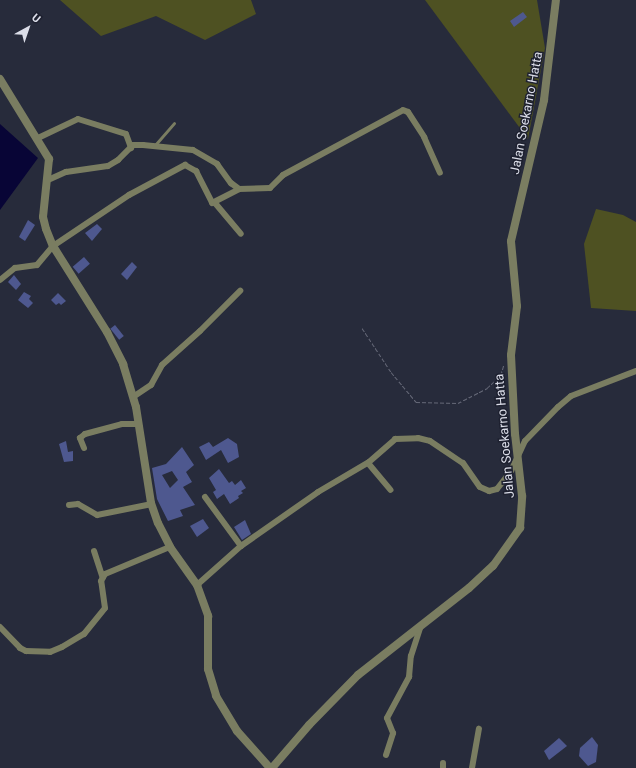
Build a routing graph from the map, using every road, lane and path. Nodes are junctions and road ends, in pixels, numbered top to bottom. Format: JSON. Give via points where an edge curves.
{"nodes":[{"id":1,"x":556,"y":0,"type":"edge"},
{"id":2,"x":0,"y":79,"type":"edge"},
{"id":3,"x":174,"y":122,"type":"dead end"},
{"id":4,"x":38,"y":138,"type":"junction"},
{"id":5,"x":153,"y":146,"type":"junction"},
{"id":6,"x":131,"y":148,"type":"junction"},
{"id":7,"x":440,"y":173,"type":"dead end"},
{"id":8,"x":48,"y":180,"type":"junction"},
{"id":9,"x":239,"y":189,"type":"junction"},
{"id":10,"x":215,"y":203,"type":"junction"},
{"id":11,"x":241,"y":234,"type":"dead end"},
{"id":12,"x":53,"y":246,"type":"junction"},
{"id":13,"x":0,"y":280,"type":"edge"},
{"id":14,"x":240,"y":291,"type":"dead end"},
{"id":15,"x":362,"y":328,"type":"dead end"},
{"id":16,"x":511,"y":355,"type":"junction"},
{"id":17,"x":636,"y":371,"type":"edge"},
{"id":18,"x":133,"y":397,"type":"junction"},
{"id":19,"x":139,"y":424,"type":"junction"},
{"id":20,"x":84,"y":448,"type":"dead end"},
{"id":21,"x":517,"y":455,"type":"junction"},
{"id":22,"x":368,"y":463,"type":"junction"},
{"id":23,"x":391,"y":490,"type":"dead end"},
{"id":24,"x":205,"y":498,"type":"dead end"},
{"id":25,"x":152,"y":504,"type":"junction"},
{"id":26,"x":69,"y":505,"type":"dead end"},
{"id":27,"x":241,"y":546,"type":"junction"},
{"id":28,"x":170,"y":547,"type":"junction"},
{"id":29,"x":94,"y":551,"type":"dead end"},
{"id":30,"x":103,"y":578,"type":"junction"},
{"id":31,"x":197,"y":585,"type":"junction"},
{"id":32,"x":421,"y":626,"type":"junction"},
{"id":33,"x":0,"y":627,"type":"edge"},
{"id":34,"x":479,"y":729,"type":"dead end"},
{"id":35,"x":386,"y":755,"type":"dead end"},
{"id":36,"x":271,"y":768,"type":"edge"},
{"id":37,"x":472,"y":768,"type":"edge"}],
"edges":[{"from":1,"to":16,"type":"street","name":"Jalan Soekarno Hatta","via":[[544,100],[511,241],[517,306]]},
{"from":2,"to":4,"type":"street"},
{"from":3,"to":5,"type":"lane"},
{"from":4,"to":6,"type":"street","via":[[78,119],[126,134]]},
{"from":4,"to":8,"type":"street","via":[[49,159]]},
{"from":5,"to":6,"type":"street","via":[[133,145]]},
{"from":5,"to":9,"type":"street","via":[[193,150],[217,164],[231,183]]},
{"from":6,"to":8,"type":"street","via":[[108,166],[66,172]]},
{"from":7,"to":9,"type":"street","via":[[412,118],[404,110],[283,175],[274,186]]},
{"from":8,"to":12,"type":"street","via":[[43,217]]},
{"from":9,"to":10,"type":"street"},
{"from":10,"to":11,"type":"street"},
{"from":10,"to":12,"type":"street","via":[[209,200],[196,171],[185,165],[129,195]]},
{"from":12,"to":13,"type":"street","via":[[37,265],[19,267]]},
{"from":12,"to":18,"type":"street","via":[[113,343],[123,364]]},
{"from":14,"to":18,"type":"street","via":[[162,365],[151,385]]},
{"from":15,"to":16,"type":"path","via":[[391,372],[416,402],[458,403],[472,397],[487,388],[501,374],[503,365]]},
{"from":16,"to":21,"type":"street","name":"Jalan Soekarno Hatta"},
{"from":17,"to":21,"type":"street","via":[[571,396],[535,428]]},
{"from":18,"to":19,"type":"street"},
{"from":19,"to":20,"type":"street","via":[[122,424],[85,434],[80,438]]},
{"from":19,"to":25,"type":"street"},
{"from":21,"to":22,"type":"street","via":[[502,485],[497,490],[489,491],[474,482],[468,468],[458,458],[430,441],[418,438],[393,440]]},
{"from":21,"to":32,"type":"street","name":"Jalan Soekarno Hatta","via":[[523,513],[520,528],[512,543],[474,584]]},
{"from":22,"to":23,"type":"street"},
{"from":22,"to":27,"type":"street","via":[[318,492]]},
{"from":24,"to":27,"type":"street"},
{"from":25,"to":26,"type":"street","via":[[98,515],[78,504]]},
{"from":25,"to":28,"type":"street"},
{"from":27,"to":31,"type":"street"},
{"from":28,"to":30,"type":"street","via":[[111,571]]},
{"from":28,"to":31,"type":"street"},
{"from":29,"to":30,"type":"street"},
{"from":30,"to":33,"type":"street","via":[[105,608],[84,634],[50,652],[26,651],[15,644]]},
{"from":31,"to":36,"type":"street","via":[[208,616],[208,669],[216,696],[237,731]]},
{"from":32,"to":35,"type":"street","via":[[411,656],[409,677],[387,718],[393,733]]},
{"from":32,"to":36,"type":"street","name":"Jalan Soekarno Hatta","via":[[358,675],[309,724]]},
{"from":34,"to":37,"type":"street"}]}
